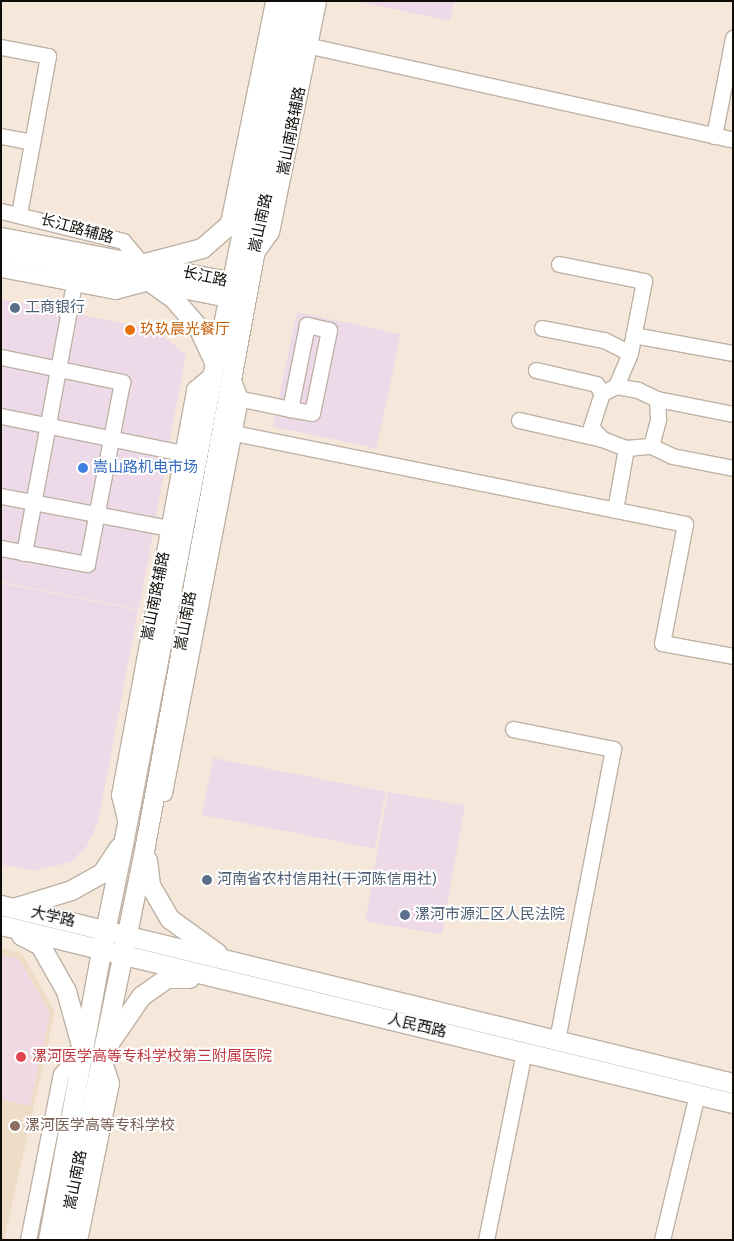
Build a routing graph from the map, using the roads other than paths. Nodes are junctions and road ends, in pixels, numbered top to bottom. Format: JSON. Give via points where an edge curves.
{"nodes":[{"id":1,"x":273,"y":1,"type":"edge"},
{"id":2,"x":289,"y":1,"type":"edge"},
{"id":3,"x":306,"y":1,"type":"edge"},
{"id":4,"x":318,"y":1,"type":"edge"},
{"id":5,"x":733,"y":38,"type":"edge"},
{"id":6,"x":296,"y":43,"type":"junction"},
{"id":7,"x":1,"y":47,"type":"edge"},
{"id":8,"x":274,"y":81,"type":"junction"},
{"id":9,"x":254,"y":94,"type":"junction"},
{"id":10,"x":1,"y":136,"type":"edge"},
{"id":11,"x":714,"y":136,"type":"junction"},
{"id":12,"x":733,"y":140,"type":"edge"},
{"id":13,"x":32,"y":142,"type":"junction"},
{"id":14,"x":250,"y":194,"type":"junction"},
{"id":15,"x":1,"y":211,"type":"edge"},
{"id":16,"x":19,"y":214,"type":"junction"},
{"id":17,"x":228,"y":225,"type":"junction"},
{"id":18,"x":1,"y":237,"type":"edge"},
{"id":19,"x":1,"y":252,"type":"edge"},
{"id":20,"x":246,"y":254,"type":"junction"},
{"id":21,"x":142,"y":264,"type":"junction"},
{"id":22,"x":559,"y":264,"type":"dead end"},
{"id":23,"x":1,"y":269,"type":"edge"},
{"id":24,"x":76,"y":275,"type":"junction"},
{"id":25,"x":150,"y":282,"type":"junction"},
{"id":26,"x":230,"y":290,"type":"junction"},
{"id":27,"x":248,"y":294,"type":"junction"},
{"id":28,"x":542,"y":328,"type":"dead end"},
{"id":29,"x":633,"y":335,"type":"junction"},
{"id":30,"x":630,"y":353,"type":"junction"},
{"id":31,"x":733,"y":353,"type":"edge"},
{"id":32,"x":1,"y":357,"type":"edge"},
{"id":33,"x":58,"y":369,"type":"junction"},
{"id":34,"x":536,"y":370,"type":"dead end"},
{"id":35,"x":220,"y":371,"type":"junction"},
{"id":36,"x":616,"y":386,"type":"junction"},
{"id":37,"x":602,"y":393,"type":"junction"},
{"id":38,"x":234,"y":398,"type":"junction"},
{"id":39,"x":657,"y":399,"type":"junction"},
{"id":40,"x":290,"y":409,"type":"junction"},
{"id":41,"x":733,"y":414,"type":"edge"},
{"id":42,"x":1,"y":416,"type":"edge"},
{"id":43,"x":519,"y":420,"type":"dead end"},
{"id":44,"x":48,"y":426,"type":"junction"},
{"id":45,"x":234,"y":433,"type":"junction"},
{"id":46,"x":111,"y":439,"type":"junction"},
{"id":47,"x":602,"y":439,"type":"junction"},
{"id":48,"x":651,"y":446,"type":"junction"},
{"id":49,"x":626,"y":448,"type":"junction"},
{"id":50,"x":183,"y":453,"type":"junction"},
{"id":51,"x":733,"y":468,"type":"edge"},
{"id":52,"x":1,"y":496,"type":"edge"},
{"id":53,"x":33,"y":502,"type":"junction"},
{"id":54,"x":615,"y":510,"type":"junction"},
{"id":55,"x":97,"y":514,"type":"junction"},
{"id":56,"x":176,"y":530,"type":"junction"},
{"id":57,"x":1,"y":548,"type":"edge"},
{"id":58,"x":24,"y":552,"type":"junction"},
{"id":59,"x":733,"y":656,"type":"edge"},
{"id":60,"x":514,"y":729,"type":"dead end"},
{"id":61,"x":125,"y":833,"type":"junction"},
{"id":62,"x":146,"y":838,"type":"junction"},
{"id":63,"x":7,"y":906,"type":"edge"},
{"id":64,"x":4,"y":926,"type":"edge"},
{"id":65,"x":105,"y":929,"type":"junction"},
{"id":66,"x":127,"y":934,"type":"junction"},
{"id":67,"x":100,"y":950,"type":"junction"},
{"id":68,"x":122,"y":955,"type":"junction"},
{"id":69,"x":224,"y":958,"type":"junction"},
{"id":70,"x":215,"y":978,"type":"junction"},
{"id":71,"x":557,"y":1040,"type":"junction"},
{"id":72,"x":82,"y":1049,"type":"junction"},
{"id":73,"x":524,"y":1052,"type":"junction"},
{"id":74,"x":101,"y":1054,"type":"junction"},
{"id":75,"x":702,"y":1076,"type":"junction"},
{"id":76,"x":733,"y":1083,"type":"edge"},
{"id":77,"x":697,"y":1094,"type":"junction"},
{"id":78,"x":733,"y":1103,"type":"edge"},
{"id":79,"x":28,"y":1240,"type":"edge"},
{"id":80,"x":48,"y":1240,"type":"edge"},
{"id":81,"x":64,"y":1240,"type":"edge"},
{"id":82,"x":79,"y":1240,"type":"edge"},
{"id":83,"x":486,"y":1240,"type":"edge"},
{"id":84,"x":662,"y":1240,"type":"edge"}],
"edges":[{"from":1,"to":9,"type":"street"},
{"from":2,"to":6,"type":"main road","name":"嵩山南路"},
{"from":3,"to":6,"type":"main road","name":"嵩山南路"},
{"from":4,"to":6,"type":"street"},
{"from":5,"to":11,"type":"street"},
{"from":6,"to":8,"type":"main road","name":"嵩山南路"},
{"from":6,"to":11,"type":"street"},
{"from":6,"to":20,"type":"main road","name":"嵩山南路"},
{"from":7,"to":13,"type":"street","via":[[48,56]]},
{"from":8,"to":9,"type":"street"},
{"from":8,"to":14,"type":"main road","name":"嵩山南路"},
{"from":9,"to":17,"type":"street"},
{"from":10,"to":13,"type":"street"},
{"from":11,"to":12,"type":"street"},
{"from":13,"to":16,"type":"street"},
{"from":14,"to":17,"type":"main road"},
{"from":14,"to":20,"type":"main road","name":"嵩山南路"},
{"from":15,"to":16,"type":"street","name":"长江路辅路"},
{"from":16,"to":21,"type":"street","name":"长江路辅路","via":[[122,241]]},
{"from":17,"to":20,"type":"street"},
{"from":17,"to":21,"type":"main road","via":[[202,248]]},
{"from":18,"to":21,"type":"main road","name":"长江路"},
{"from":19,"to":24,"type":"main road","name":"长江路"},
{"from":20,"to":26,"type":"main road","name":"嵩山南路"},
{"from":20,"to":27,"type":"main road","name":"嵩山南路"},
{"from":21,"to":26,"type":"main road","name":"长江路"},
{"from":22,"to":29,"type":"street","via":[[644,281]]},
{"from":23,"to":24,"type":"street"},
{"from":24,"to":25,"type":"main road","name":"长江路"},
{"from":24,"to":33,"type":"street"},
{"from":25,"to":26,"type":"main road","name":"长江路"},
{"from":25,"to":35,"type":"main road","via":[[173,298],[198,327]]},
{"from":26,"to":27,"type":"main road","name":"长江路"},
{"from":26,"to":35,"type":"main road","name":"嵩山南路"},
{"from":27,"to":35,"type":"main road","name":"嵩山南路"},
{"from":28,"to":30,"type":"street","via":[[604,340]]},
{"from":29,"to":30,"type":"street"},
{"from":29,"to":31,"type":"street"},
{"from":30,"to":36,"type":"street"},
{"from":32,"to":33,"type":"street"},
{"from":33,"to":44,"type":"street"},
{"from":33,"to":46,"type":"street","via":[[122,382]]},
{"from":34,"to":37,"type":"street","via":[[596,384]]},
{"from":35,"to":38,"type":"main road","name":"嵩山南路"},
{"from":35,"to":50,"type":"street","via":[[194,389]]},
{"from":35,"to":56,"type":"main road","name":"嵩山南路"},
{"from":36,"to":37,"type":"street"},
{"from":36,"to":39,"type":"street","via":[[638,390]]},
{"from":37,"to":47,"type":"street","via":[[591,427]]},
{"from":38,"to":40,"type":"street"},
{"from":38,"to":45,"type":"street"},
{"from":38,"to":62,"type":"main road","name":"嵩山南路"},
{"from":39,"to":41,"type":"street"},
{"from":39,"to":48,"type":"street","via":[[658,419]]},
{"from":40,"to":40,"type":"street","via":[[312,413],[329,330],[307,326]]},
{"from":42,"to":44,"type":"street"},
{"from":43,"to":47,"type":"street"},
{"from":44,"to":46,"type":"street"},
{"from":44,"to":53,"type":"street"},
{"from":45,"to":54,"type":"street"},
{"from":45,"to":62,"type":"street","via":[[162,803]]},
{"from":46,"to":50,"type":"street"},
{"from":46,"to":55,"type":"street"},
{"from":47,"to":49,"type":"street"},
{"from":48,"to":49,"type":"street"},
{"from":48,"to":51,"type":"street","via":[[672,456]]},
{"from":49,"to":54,"type":"street"},
{"from":50,"to":56,"type":"street"},
{"from":52,"to":53,"type":"street"},
{"from":53,"to":55,"type":"street"},
{"from":53,"to":58,"type":"street"},
{"from":54,"to":59,"type":"street","via":[[684,524],[662,643]]},
{"from":55,"to":56,"type":"street"},
{"from":55,"to":58,"type":"street","via":[[87,564]]},
{"from":56,"to":61,"type":"main road","name":"嵩山南路"},
{"from":57,"to":58,"type":"street"},
{"from":60,"to":71,"type":"street","via":[[613,749]]},
{"from":61,"to":63,"type":"main road","via":[[102,873],[71,890]]},
{"from":61,"to":65,"type":"main road","name":"嵩山南路"},
{"from":62,"to":66,"type":"main road","name":"嵩山南路"},
{"from":62,"to":69,"type":"main road","via":[[150,885],[170,919]]},
{"from":63,"to":65,"type":"main road","name":"大学路"},
{"from":64,"to":67,"type":"main road","name":"大学路"},
{"from":64,"to":72,"type":"main road","via":[[40,945],[66,990]]},
{"from":65,"to":66,"type":"main road","name":"人民西路"},
{"from":65,"to":67,"type":"main road","name":"嵩山南路"},
{"from":66,"to":68,"type":"main road","name":"嵩山南路"},
{"from":66,"to":69,"type":"main road","name":"人民西路"},
{"from":67,"to":68,"type":"main road","name":"人民西路"},
{"from":67,"to":72,"type":"main road","name":"嵩山南路"},
{"from":68,"to":70,"type":"main road","name":"人民西路"},
{"from":68,"to":74,"type":"main road","name":"嵩山南路"},
{"from":69,"to":71,"type":"main road","name":"人民西路"},
{"from":70,"to":73,"type":"main road","name":"人民西路"},
{"from":70,"to":74,"type":"main road","via":[[167,978],[141,996]]},
{"from":71,"to":75,"type":"main road","name":"人民西路"},
{"from":72,"to":79,"type":"street","via":[[61,1074]]},
{"from":72,"to":80,"type":"main road","name":"嵩山南路"},
{"from":73,"to":77,"type":"main road","name":"人民西路"},
{"from":73,"to":83,"type":"street"},
{"from":74,"to":81,"type":"main road","name":"嵩山南路"},
{"from":74,"to":82,"type":"street","via":[[111,1083]]},
{"from":75,"to":76,"type":"main road","name":"人民西路"},
{"from":75,"to":77,"type":"main road"},
{"from":77,"to":78,"type":"main road","name":"人民西路"},
{"from":77,"to":84,"type":"street"}]}
